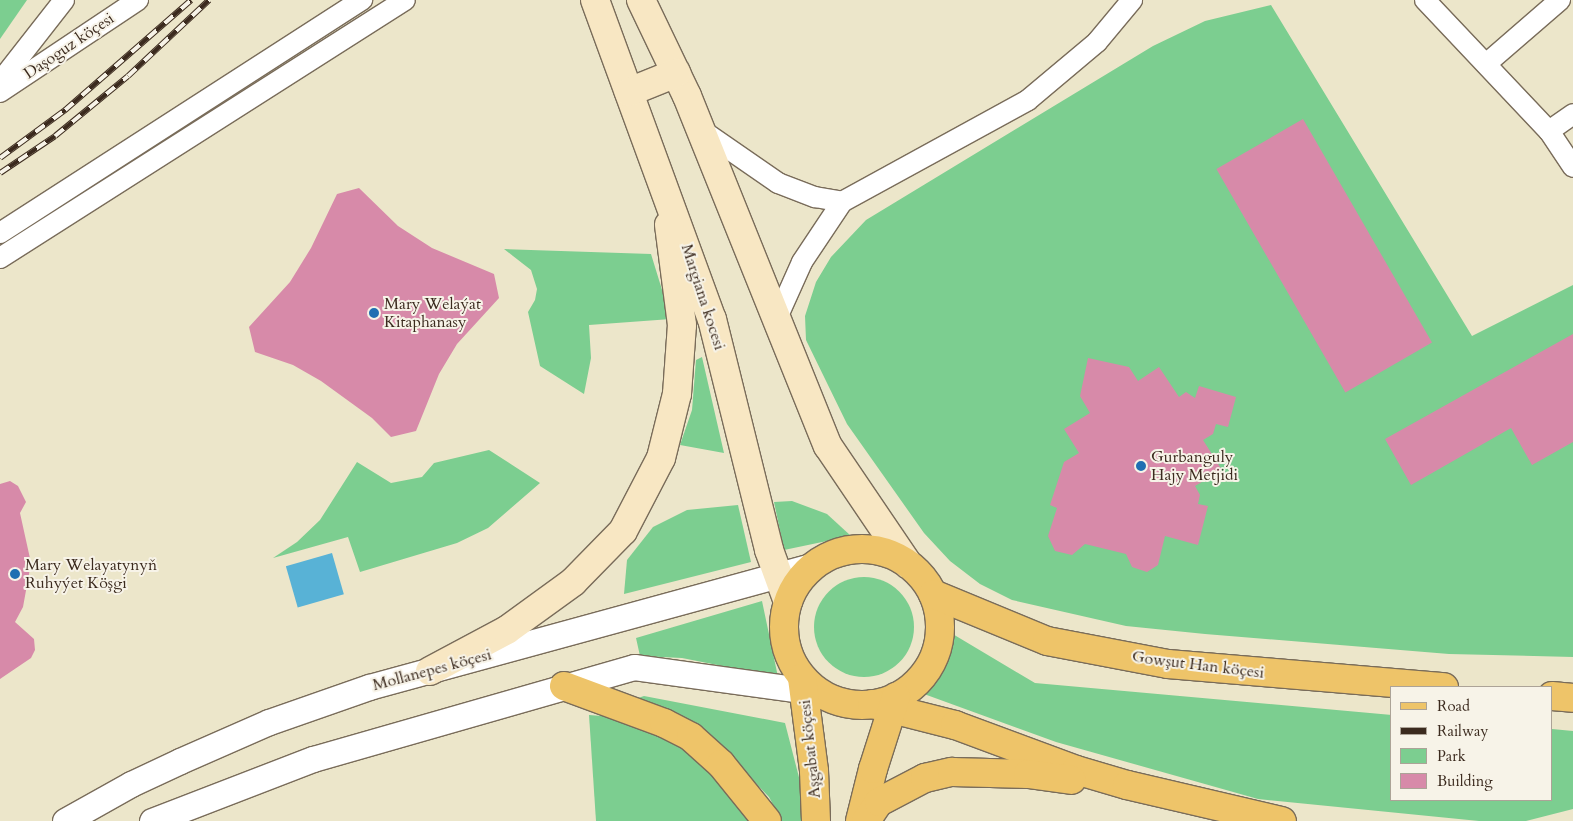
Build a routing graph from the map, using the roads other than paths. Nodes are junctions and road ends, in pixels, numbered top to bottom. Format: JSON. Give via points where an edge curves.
{"nodes":[{"id":1,"x":64,"y":0,"type":"edge"},
{"id":2,"x":138,"y":0,"type":"edge"},
{"id":3,"x":362,"y":0,"type":"edge"},
{"id":4,"x":405,"y":0,"type":"edge"},
{"id":5,"x":595,"y":0,"type":"edge"},
{"id":6,"x":641,"y":0,"type":"edge"},
{"id":7,"x":1132,"y":0,"type":"edge"},
{"id":8,"x":1425,"y":0,"type":"edge"},
{"id":9,"x":1560,"y":0,"type":"edge"},
{"id":10,"x":1486,"y":64,"type":"junction"},
{"id":11,"x":676,"y":72,"type":"junction"},
{"id":12,"x":0,"y":82,"type":"edge"},
{"id":13,"x":0,"y":92,"type":"edge"},
{"id":14,"x":629,"y":92,"type":"junction"},
{"id":15,"x":1573,"y":114,"type":"edge"},
{"id":16,"x":184,"y":115,"type":"junction"},
{"id":17,"x":700,"y":129,"type":"junction"},
{"id":18,"x":1548,"y":131,"type":"junction"},
{"id":19,"x":196,"y":132,"type":"junction"},
{"id":20,"x":1573,"y":167,"type":"edge"},
{"id":21,"x":669,"y":196,"type":"junction"},
{"id":22,"x":842,"y":202,"type":"junction"},
{"id":23,"x":0,"y":234,"type":"edge"},
{"id":24,"x":0,"y":258,"type":"edge"},
{"id":25,"x":777,"y":318,"type":"junction"},
{"id":26,"x":908,"y":564,"type":"junction"},
{"id":27,"x":815,"y":565,"type":"junction"},
{"id":28,"x":778,"y":574,"type":"junction"},
{"id":29,"x":933,"y":594,"type":"junction"},
{"id":30,"x":788,"y":602,"type":"junction"},
{"id":31,"x":430,"y":671,"type":"junction"},
{"id":32,"x":564,"y":686,"type":"junction"},
{"id":33,"x":808,"y":686,"type":"junction"},
{"id":34,"x":1432,"y":686,"type":"edge"},
{"id":35,"x":1553,"y":696,"type":"edge"},
{"id":36,"x":1573,"y":698,"type":"edge"},
{"id":37,"x":887,"y":704,"type":"junction"},
{"id":38,"x":1127,"y":785,"type":"junction"},
{"id":39,"x":65,"y":821,"type":"edge"},
{"id":40,"x":152,"y":821,"type":"edge"},
{"id":41,"x":767,"y":821,"type":"edge"},
{"id":42,"x":816,"y":821,"type":"edge"},
{"id":43,"x":860,"y":821,"type":"edge"},
{"id":44,"x":866,"y":821,"type":"edge"},
{"id":45,"x":1282,"y":821,"type":"edge"}],
"edges":[{"from":1,"to":12,"type":"street"},
{"from":2,"to":13,"type":"street","name":"Daşoguz köçesi"},
{"from":3,"to":16,"type":"street"},
{"from":4,"to":19,"type":"street"},
{"from":5,"to":14,"type":"main road","name":"Margiana kocesi"},
{"from":6,"to":11,"type":"main road"},
{"from":7,"to":22,"type":"street","via":[[1098,42],[1028,100]]},
{"from":8,"to":10,"type":"street"},
{"from":9,"to":10,"type":"street"},
{"from":10,"to":18,"type":"street"},
{"from":11,"to":14,"type":"main road"},
{"from":11,"to":17,"type":"main road"},
{"from":14,"to":21,"type":"main road","name":"Margiana kocesi"},
{"from":15,"to":18,"type":"street"},
{"from":16,"to":19,"type":"street"},
{"from":16,"to":23,"type":"street"},
{"from":17,"to":22,"type":"street","via":[[778,183],[815,197]]},
{"from":17,"to":25,"type":"main road"},
{"from":18,"to":20,"type":"street"},
{"from":19,"to":24,"type":"street"},
{"from":21,"to":28,"type":"main road","name":"Margiana kocesi","via":[[712,319],[769,550]]},
{"from":21,"to":31,"type":"main road","via":[[670,247],[682,325],[677,394],[661,458],[623,531],[573,582],[507,630]]},
{"from":22,"to":25,"type":"street","via":[[802,262]]},
{"from":25,"to":26,"type":"main road","via":[[828,446]]},
{"from":26,"to":27,"type":"main road","via":[[886,553],[861,549],[837,553]]},
{"from":26,"to":29,"type":"main road"},
{"from":27,"to":28,"type":"street","name":"Mollanepes köçesi"},
{"from":27,"to":30,"type":"main road","via":[[799,581]]},
{"from":28,"to":30,"type":"main road","name":"Margiana kocesi"},
{"from":28,"to":31,"type":"street","name":"Mollanepes köçesi"},
{"from":29,"to":34,"type":"main road","name":"Gowşut Han köçesi","via":[[1047,641],[1168,664]]},
{"from":29,"to":37,"type":"main road","via":[[939,618],[936,649],[930,664],[916,683]]},
{"from":30,"to":33,"type":"main road","via":[[785,642],[791,661]]},
{"from":31,"to":39,"type":"street","name":"Mollanepes köçesi","via":[[369,687],[269,722],[131,784]]},
{"from":32,"to":33,"type":"street","via":[[634,667]]},
{"from":32,"to":40,"type":"street","via":[[313,759]]},
{"from":32,"to":41,"type":"main road","via":[[664,723],[691,737],[721,764]]},
{"from":33,"to":37,"type":"main road","via":[[837,701]]},
{"from":33,"to":42,"type":"main road","name":"Aşgabat köçesi"},
{"from":35,"to":36,"type":"main road"},
{"from":37,"to":38,"type":"main road"},
{"from":37,"to":43,"type":"main road"},
{"from":38,"to":44,"type":"main road","via":[[1028,774],[952,772],[925,778],[899,789],[879,802]]},
{"from":38,"to":45,"type":"main road"}]}
